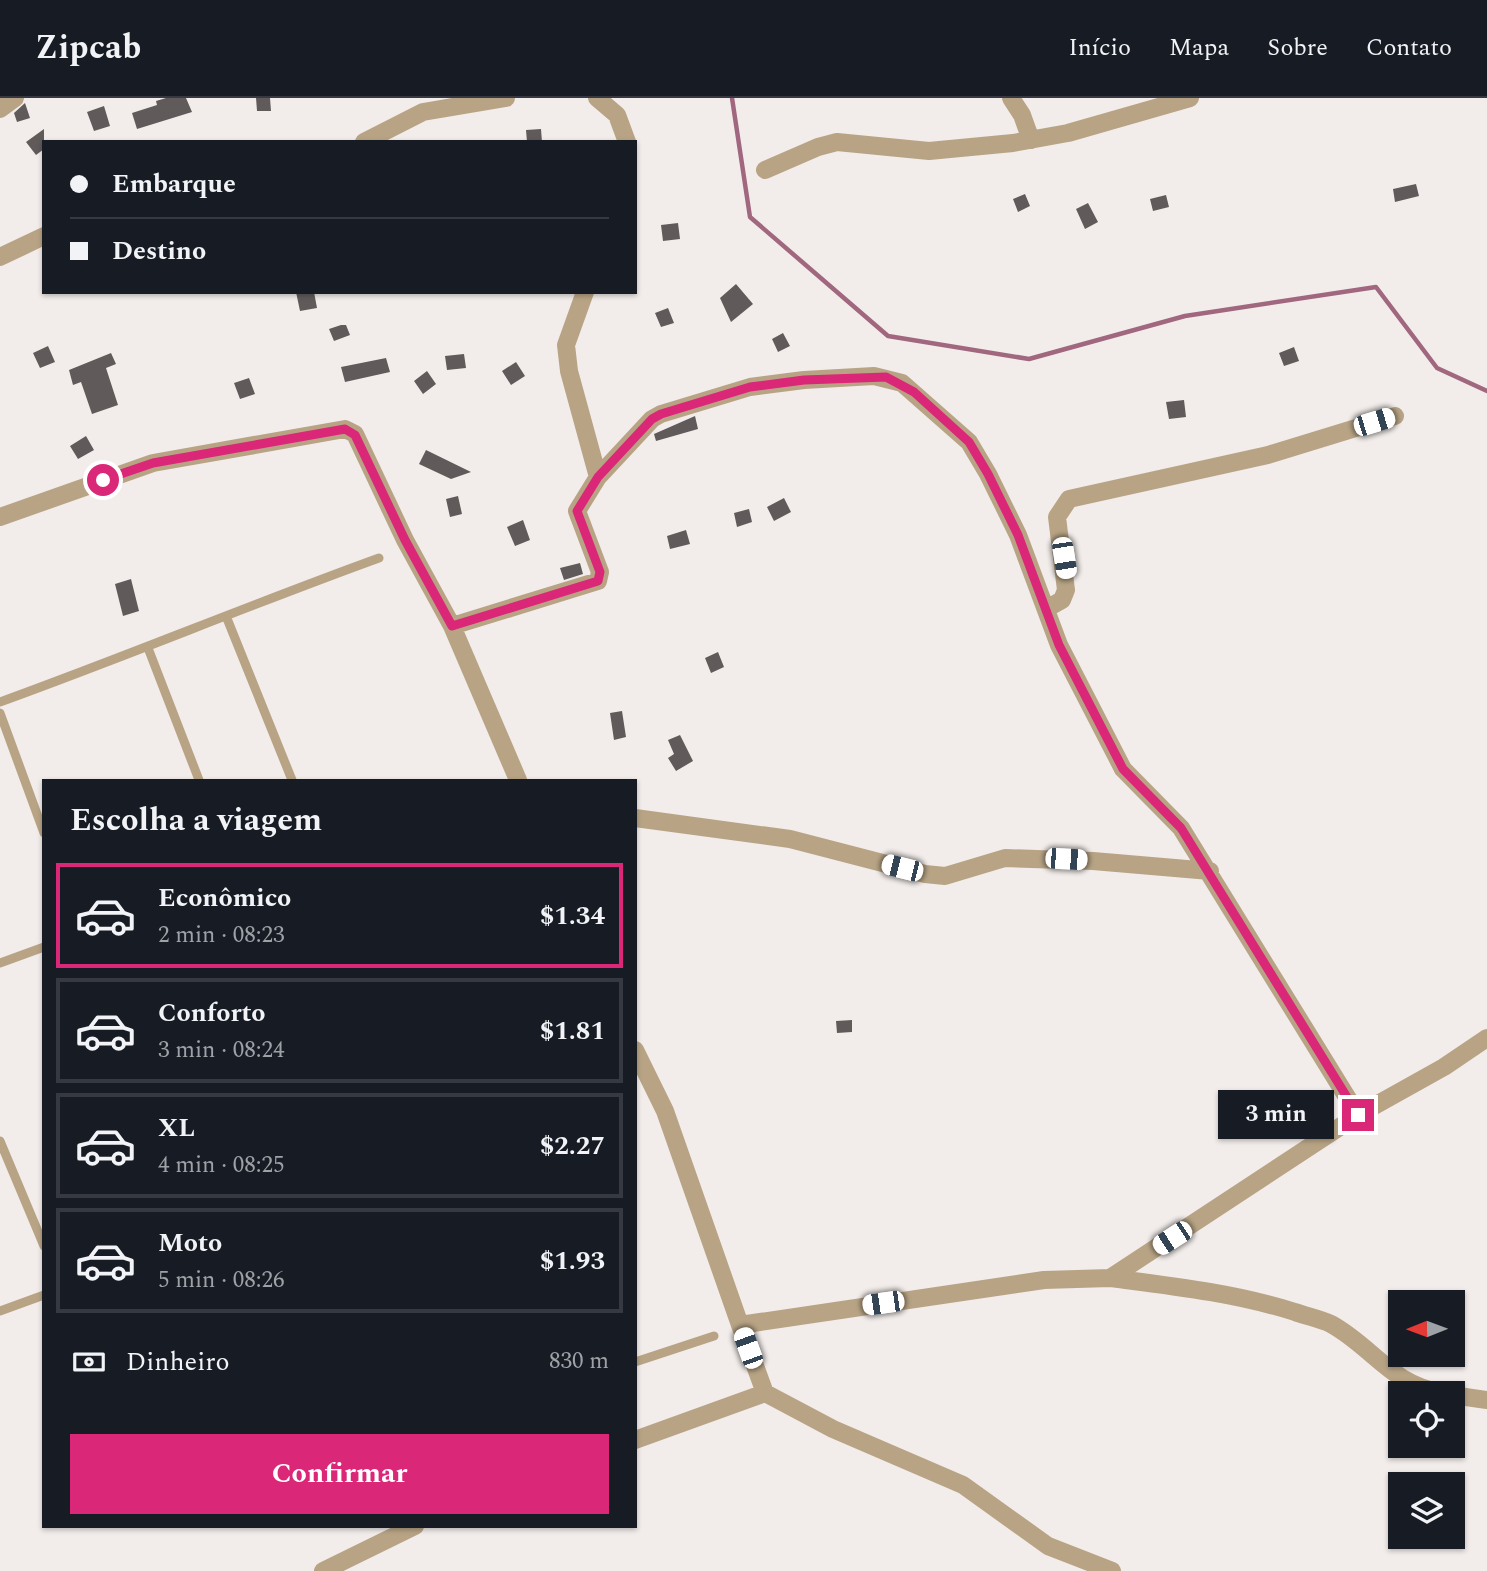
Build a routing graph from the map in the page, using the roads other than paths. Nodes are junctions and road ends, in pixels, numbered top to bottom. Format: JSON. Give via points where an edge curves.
{"nodes":[{"id":1,"x":15,"y":98,"type":"edge"},
{"id":2,"x":506,"y":98,"type":"edge"},
{"id":3,"x":597,"y":98,"type":"edge"},
{"id":4,"x":1011,"y":98,"type":"edge"},
{"id":5,"x":1190,"y":98,"type":"edge"},
{"id":6,"x":0,"y":109,"type":"edge"},
{"id":7,"x":368,"y":140,"type":"edge"},
{"id":8,"x":626,"y":140,"type":"edge"},
{"id":9,"x":1031,"y":140,"type":"junction"},
{"id":10,"x":765,"y":170,"type":"dead end"},
{"id":11,"x":42,"y":237,"type":"edge"},
{"id":12,"x":0,"y":257,"type":"edge"},
{"id":13,"x":583,"y":294,"type":"edge"},
{"id":14,"x":1395,"y":416,"type":"dead end"},
{"id":15,"x":598,"y":477,"type":"junction"},
{"id":16,"x":0,"y":517,"type":"edge"},
{"id":17,"x":379,"y":558,"type":"dead end"},
{"id":18,"x":1046,"y":610,"type":"junction"},
{"id":19,"x":226,"y":616,"type":"junction"},
{"id":20,"x":452,"y":626,"type":"junction"},
{"id":21,"x":148,"y":648,"type":"junction"},
{"id":22,"x":0,"y":702,"type":"edge"},
{"id":23,"x":0,"y":713,"type":"edge"},
{"id":24,"x":199,"y":779,"type":"edge"},
{"id":25,"x":292,"y":779,"type":"edge"},
{"id":26,"x":518,"y":779,"type":"edge"},
{"id":27,"x":637,"y":818,"type":"edge"},
{"id":28,"x":42,"y":828,"type":"edge"},
{"id":29,"x":1210,"y":871,"type":"junction"},
{"id":30,"x":42,"y":948,"type":"edge"},
{"id":31,"x":0,"y":963,"type":"edge"},
{"id":32,"x":1487,"y":1038,"type":"edge"},
{"id":33,"x":1487,"y":1053,"type":"edge"},
{"id":34,"x":637,"y":1054,"type":"edge"},
{"id":35,"x":1444,"y":1067,"type":"junction"},
{"id":36,"x":1358,"y":1115,"type":"junction"},
{"id":37,"x":0,"y":1141,"type":"edge"},
{"id":38,"x":42,"y":1241,"type":"edge"},
{"id":39,"x":1110,"y":1278,"type":"junction"},
{"id":40,"x":42,"y":1296,"type":"edge"},
{"id":41,"x":0,"y":1311,"type":"edge"},
{"id":42,"x":740,"y":1325,"type":"junction"},
{"id":43,"x":713,"y":1336,"type":"dead end"},
{"id":44,"x":637,"y":1361,"type":"edge"},
{"id":45,"x":1406,"y":1381,"type":"edge"},
{"id":46,"x":765,"y":1393,"type":"junction"},
{"id":47,"x":1465,"y":1397,"type":"edge"},
{"id":48,"x":1487,"y":1400,"type":"edge"},
{"id":49,"x":637,"y":1439,"type":"edge"},
{"id":50,"x":411,"y":1528,"type":"edge"},
{"id":51,"x":323,"y":1571,"type":"edge"},
{"id":52,"x":1112,"y":1571,"type":"edge"}],
"edges":[{"from":1,"to":6,"type":"street"},
{"from":2,"to":7,"type":"street","via":[[423,112]]},
{"from":3,"to":8,"type":"street","via":[[617,115]]},
{"from":4,"to":9,"type":"street"},
{"from":5,"to":9,"type":"street","via":[[1069,134]]},
{"from":9,"to":10,"type":"street","via":[[929,150],[837,142]]},
{"from":11,"to":12,"type":"street"},
{"from":13,"to":15,"type":"street","via":[[566,345]]},
{"from":14,"to":18,"type":"street","via":[[1268,454],[1069,499],[1057,517],[1066,590],[1062,600]]},
{"from":15,"to":18,"type":"street","via":[[661,414],[750,387],[886,377],[925,401],[969,442],[999,492]]},
{"from":15,"to":20,"type":"street","via":[[577,511],[600,572],[598,581]]},
{"from":16,"to":20,"type":"street","via":[[153,463],[345,429],[355,435]]},
{"from":17,"to":19,"type":"lane"},
{"from":18,"to":29,"type":"street","via":[[1059,645],[1123,769],[1181,828]]},
{"from":19,"to":21,"type":"lane"},
{"from":19,"to":25,"type":"lane"},
{"from":20,"to":26,"type":"street"},
{"from":21,"to":22,"type":"lane"},
{"from":21,"to":24,"type":"lane"},
{"from":23,"to":28,"type":"lane"},
{"from":27,"to":29,"type":"street","via":[[790,839],[946,876],[1004,858]]},
{"from":29,"to":36,"type":"street"},
{"from":30,"to":31,"type":"lane"},
{"from":32,"to":35,"type":"street"},
{"from":33,"to":35,"type":"street"},
{"from":34,"to":42,"type":"street","via":[[665,1111]]},
{"from":35,"to":36,"type":"street"},
{"from":36,"to":39,"type":"street"},
{"from":37,"to":38,"type":"lane"},
{"from":39,"to":42,"type":"street","via":[[1044,1280]]},
{"from":39,"to":45,"type":"street","via":[[1270,1304],[1329,1323]]},
{"from":40,"to":41,"type":"lane"},
{"from":42,"to":46,"type":"street"},
{"from":43,"to":44,"type":"lane"},
{"from":46,"to":49,"type":"street"},
{"from":46,"to":52,"type":"street","via":[[833,1429],[963,1485],[1048,1546]]},
{"from":47,"to":48,"type":"street"},
{"from":50,"to":51,"type":"street"}]}
